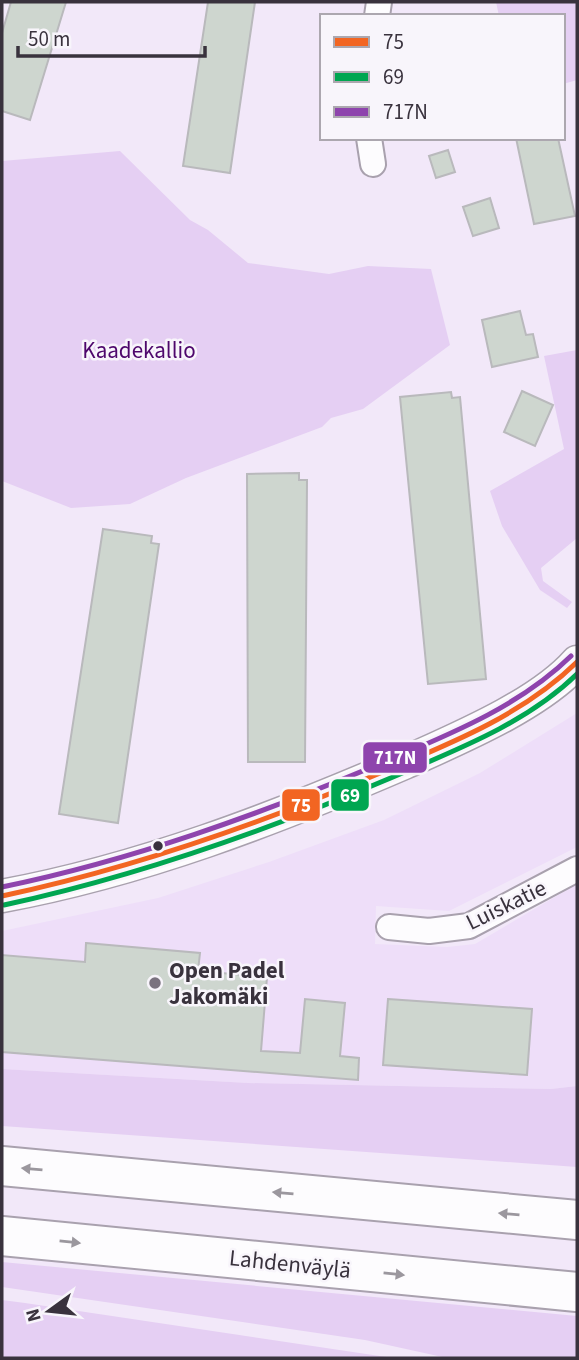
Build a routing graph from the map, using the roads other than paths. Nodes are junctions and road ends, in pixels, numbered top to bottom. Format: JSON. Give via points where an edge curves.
{"nodes":[{"id":1,"x":369,"y":140,"type":"edge"},
{"id":2,"x":373,"y":164,"type":"dead end"},
{"id":3,"x":576,"y":668,"type":"edge"},
{"id":4,"x":577,"y":869,"type":"edge"},
{"id":5,"x":2,"y":896,"type":"edge"},
{"id":6,"x":389,"y":927,"type":"dead end"},
{"id":7,"x":2,"y":1166,"type":"edge"},
{"id":8,"x":577,"y":1220,"type":"edge"},
{"id":9,"x":2,"y":1236,"type":"edge"},
{"id":10,"x":577,"y":1292,"type":"edge"}],
"edges":[{"from":1,"to":2,"type":"street"},
{"from":3,"to":5,"type":"street","via":[[501,718],[325,797],[183,851]]},
{"from":4,"to":6,"type":"street","name":"Luiskatie","via":[[469,926]]},
{"from":8,"to":7,"type":"highway","one_way":true},
{"from":9,"to":10,"type":"highway","name":"Lahdenväylä","one_way":true}]}
